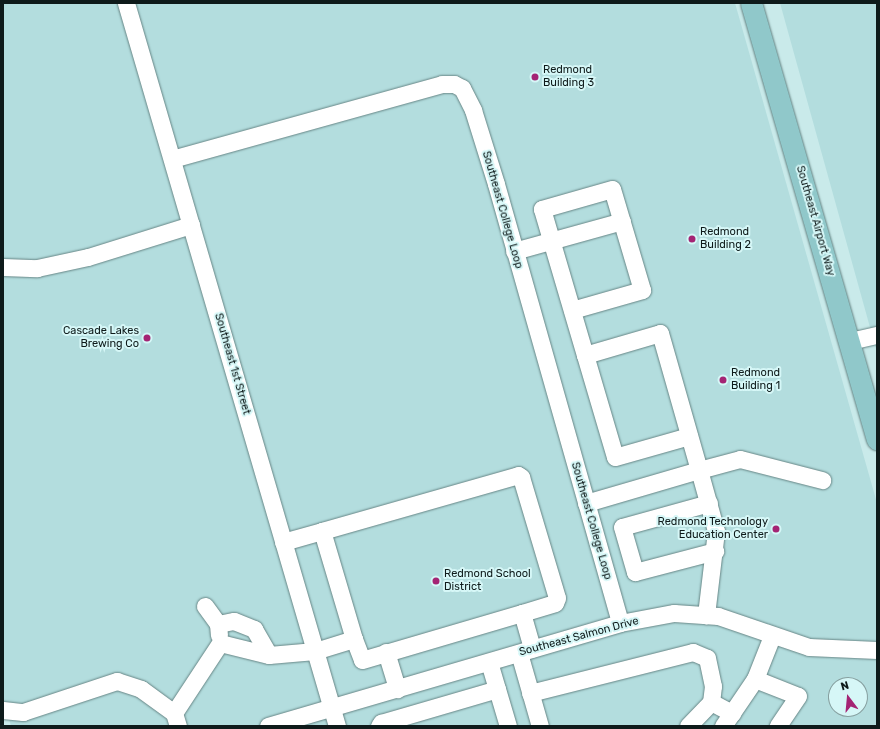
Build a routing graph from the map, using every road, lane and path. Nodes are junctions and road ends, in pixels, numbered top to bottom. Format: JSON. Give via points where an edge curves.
{"nodes":[{"id":1,"x":126,"y":3,"type":"edge"},
{"id":2,"x":751,"y":3,"type":"edge"},
{"id":3,"x":172,"y":159,"type":"junction"},
{"id":4,"x":622,"y":221,"type":"junction"},
{"id":5,"x":191,"y":225,"type":"junction"},
{"id":6,"x":552,"y":241,"type":"junction"},
{"id":7,"x":514,"y":251,"type":"junction"},
{"id":8,"x":3,"y":267,"type":"edge"},
{"id":9,"x":572,"y":310,"type":"junction"},
{"id":10,"x":877,"y":334,"type":"edge"},
{"id":11,"x":850,"y":341,"type":"junction"},
{"id":12,"x":585,"y":355,"type":"junction"},
{"id":13,"x":689,"y":436,"type":"junction"},
{"id":14,"x":877,"y":439,"type":"edge"},
{"id":15,"x":699,"y":470,"type":"junction"},
{"id":16,"x":822,"y":480,"type":"dead end"},
{"id":17,"x":586,"y":503,"type":"junction"},
{"id":18,"x":709,"y":503,"type":"junction"},
{"id":19,"x":322,"y":531,"type":"junction"},
{"id":20,"x":283,"y":542,"type":"junction"},
{"id":21,"x":715,"y":552,"type":"junction"},
{"id":22,"x":204,"y":606,"type":"dead end"},
{"id":23,"x":522,"y":613,"type":"junction"},
{"id":24,"x":706,"y":615,"type":"junction"},
{"id":25,"x":620,"y":623,"type":"junction"},
{"id":26,"x":218,"y":624,"type":"junction"},
{"id":27,"x":772,"y":636,"type":"junction"},
{"id":28,"x":354,"y":639,"type":"junction"},
{"id":29,"x":220,"y":643,"type":"junction"},
{"id":30,"x":877,"y":650,"type":"edge"},
{"id":31,"x":315,"y":651,"type":"junction"},
{"id":32,"x":525,"y":651,"type":"junction"},
{"id":33,"x":386,"y":652,"type":"junction"},
{"id":34,"x":269,"y":655,"type":"junction"},
{"id":35,"x":490,"y":662,"type":"junction"},
{"id":36,"x":755,"y":679,"type":"junction"},
{"id":37,"x":397,"y":689,"type":"junction"},
{"id":38,"x":498,"y":689,"type":"junction"},
{"id":39,"x":530,"y":693,"type":"junction"},
{"id":40,"x":711,"y":702,"type":"junction"},
{"id":41,"x":331,"y":708,"type":"junction"},
{"id":42,"x":3,"y":710,"type":"edge"},
{"id":43,"x":176,"y":719,"type":"edge"},
{"id":44,"x":728,"y":720,"type":"edge"},
{"id":45,"x":268,"y":726,"type":"edge"},
{"id":46,"x":337,"y":726,"type":"edge"},
{"id":47,"x":380,"y":726,"type":"edge"},
{"id":48,"x":508,"y":726,"type":"edge"},
{"id":49,"x":540,"y":726,"type":"edge"},
{"id":50,"x":688,"y":726,"type":"edge"},
{"id":51,"x":778,"y":726,"type":"edge"}],
"edges":[{"from":1,"to":3,"type":"street","name":"Southeast 1st Street"},
{"from":2,"to":11,"type":"main road","name":"Southeast Airport Way"},
{"from":3,"to":5,"type":"street","name":"Southeast 1st Street"},
{"from":3,"to":7,"type":"street","name":"Southeast College Loop","via":[[442,84],[454,84],[462,88],[473,110]]},
{"from":4,"to":6,"type":"street"},
{"from":4,"to":6,"type":"street","via":[[612,189],[542,209]]},
{"from":4,"to":9,"type":"street","via":[[642,290]]},
{"from":5,"to":8,"type":"street","via":[[88,257],[37,268]]},
{"from":5,"to":20,"type":"street","name":"Southeast 1st Street"},
{"from":6,"to":7,"type":"street"},
{"from":6,"to":9,"type":"street"},
{"from":7,"to":17,"type":"street","name":"Southeast College Loop"},
{"from":9,"to":12,"type":"street"},
{"from":10,"to":11,"type":"street"},
{"from":11,"to":14,"type":"main road","name":"Southeast Airport Way"},
{"from":12,"to":13,"type":"street","via":[[615,457]]},
{"from":12,"to":13,"type":"street","via":[[660,333]]},
{"from":13,"to":15,"type":"street"},
{"from":15,"to":16,"type":"street","via":[[740,459]]},
{"from":15,"to":17,"type":"street"},
{"from":15,"to":18,"type":"street"},
{"from":17,"to":25,"type":"street","name":"Southeast College Loop"},
{"from":18,"to":21,"type":"street","via":[[716,531]]},
{"from":18,"to":21,"type":"street","via":[[622,527],[635,572]]},
{"from":19,"to":20,"type":"street"},
{"from":19,"to":23,"type":"street","via":[[518,475],[521,477],[557,598],[555,603]]},
{"from":19,"to":28,"type":"street"},
{"from":20,"to":31,"type":"street","name":"Southeast 1st Street"},
{"from":21,"to":24,"type":"street"},
{"from":22,"to":26,"type":"street"},
{"from":23,"to":32,"type":"street"},
{"from":23,"to":33,"type":"street"},
{"from":24,"to":25,"type":"street","name":"Southeast Salmon Drive","via":[[674,613]]},
{"from":24,"to":27,"type":"street","name":"Southeast Salmon Drive","via":[[751,626]]},
{"from":25,"to":32,"type":"street","name":"Southeast Salmon Drive"},
{"from":26,"to":29,"type":"street"},
{"from":26,"to":34,"type":"street","via":[[234,621],[254,629]]},
{"from":27,"to":30,"type":"street","name":"Southeast Salmon Drive","via":[[809,647]]},
{"from":27,"to":36,"type":"street"},
{"from":28,"to":31,"type":"street"},
{"from":28,"to":33,"type":"street","via":[[362,660]]},
{"from":29,"to":34,"type":"street"},
{"from":29,"to":43,"type":"street"},
{"from":31,"to":34,"type":"street"},
{"from":31,"to":41,"type":"street","name":"Southeast 1st Street"},
{"from":32,"to":35,"type":"street","name":"Southeast Salmon Drive"},
{"from":32,"to":39,"type":"street"},
{"from":33,"to":37,"type":"street"},
{"from":35,"to":37,"type":"street","name":"Southeast Salmon Drive"},
{"from":35,"to":38,"type":"street"},
{"from":36,"to":44,"type":"street"},
{"from":36,"to":51,"type":"street","via":[[798,696]]},
{"from":37,"to":41,"type":"street","name":"Southeast Salmon Drive"},
{"from":38,"to":47,"type":"street","via":[[381,723]]},
{"from":38,"to":48,"type":"street"},
{"from":39,"to":40,"type":"street","via":[[693,652],[707,658],[713,686]]},
{"from":39,"to":49,"type":"street"},
{"from":40,"to":44,"type":"street"},
{"from":40,"to":50,"type":"street"},
{"from":41,"to":45,"type":"street","name":"Southeast Salmon Drive"},
{"from":41,"to":46,"type":"street","name":"Southeast 1st Street"},
{"from":42,"to":43,"type":"street","via":[[23,712],[117,681],[141,689]]}]}
